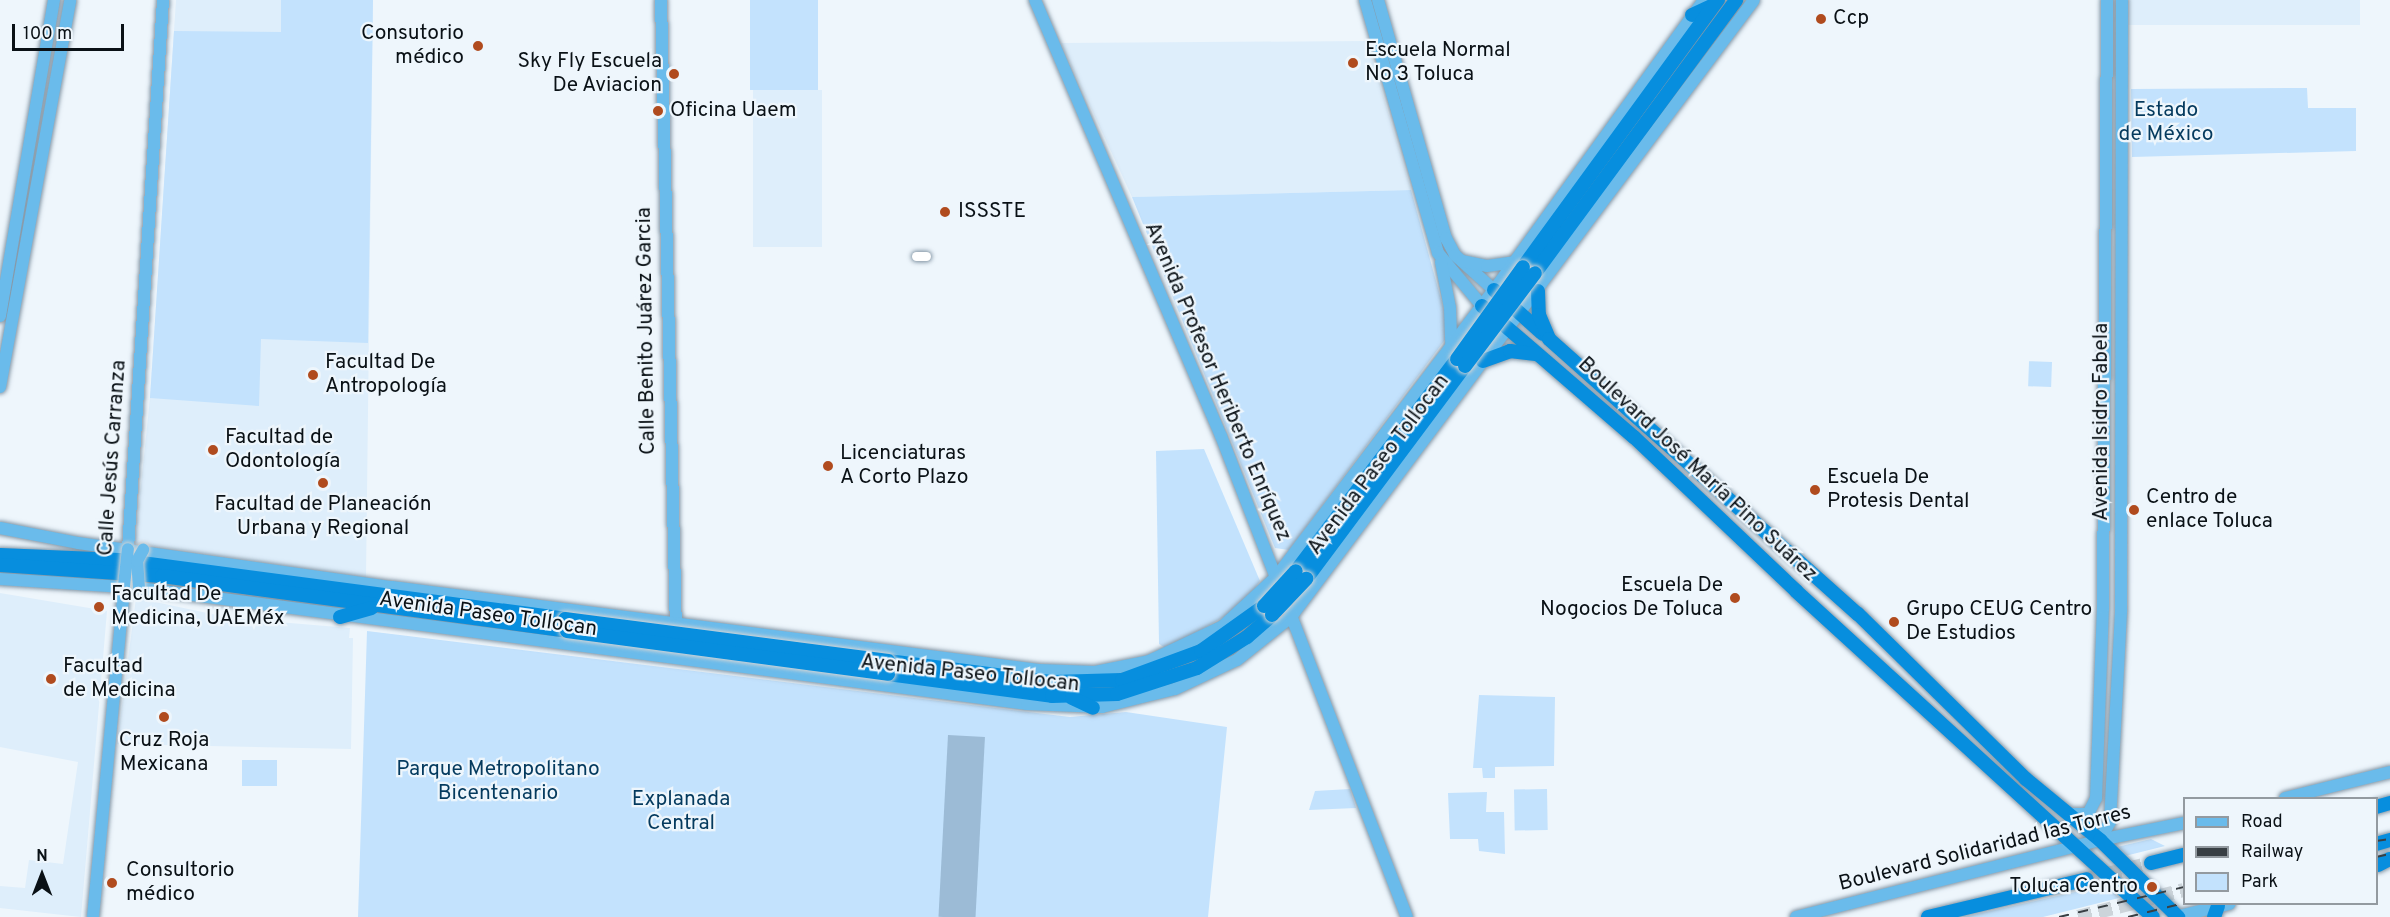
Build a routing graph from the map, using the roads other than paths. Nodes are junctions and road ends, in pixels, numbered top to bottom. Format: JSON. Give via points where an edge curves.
{"nodes":[{"id":1,"x":54,"y":0,"type":"edge"},
{"id":2,"x":70,"y":0,"type":"edge"},
{"id":3,"x":163,"y":0,"type":"edge"},
{"id":4,"x":661,"y":0,"type":"edge"},
{"id":5,"x":1035,"y":0,"type":"edge"},
{"id":6,"x":1365,"y":0,"type":"edge"},
{"id":7,"x":1378,"y":0,"type":"edge"},
{"id":8,"x":1736,"y":0,"type":"edge"},
{"id":9,"x":1754,"y":0,"type":"edge"},
{"id":10,"x":2107,"y":0,"type":"edge"},
{"id":11,"x":2122,"y":0,"type":"edge"},
{"id":12,"x":1712,"y":2,"type":"edge"},
{"id":13,"x":1692,"y":15,"type":"joint"},
{"id":14,"x":1716,"y":39,"type":"junction"},
{"id":15,"x":2107,"y":82,"type":"junction"},
{"id":16,"x":2121,"y":93,"type":"junction"},
{"id":17,"x":916,"y":256,"type":"dead end"},
{"id":18,"x":926,"y":256,"type":"dead end"},
{"id":19,"x":1441,"y":258,"type":"junction"},
{"id":20,"x":1459,"y":260,"type":"junction"},
{"id":21,"x":1522,"y":265,"type":"junction"},
{"id":22,"x":14,"y":279,"type":"junction"},
{"id":23,"x":1540,"y":289,"type":"junction"},
{"id":24,"x":1494,"y":290,"type":"junction"},
{"id":25,"x":1482,"y":306,"type":"junction"},
{"id":26,"x":1521,"y":314,"type":"junction"},
{"id":27,"x":0,"y":316,"type":"edge"},
{"id":28,"x":1507,"y":330,"type":"junction"},
{"id":29,"x":1456,"y":333,"type":"junction"},
{"id":30,"x":1549,"y":339,"type":"junction"},
{"id":31,"x":1540,"y":355,"type":"junction"},
{"id":32,"x":1486,"y":356,"type":"junction"},
{"id":33,"x":1458,"y":357,"type":"junction"},
{"id":34,"x":0,"y":387,"type":"edge"},
{"id":35,"x":0,"y":528,"type":"edge"},
{"id":36,"x":128,"y":549,"type":"junction"},
{"id":37,"x":143,"y":549,"type":"junction"},
{"id":38,"x":0,"y":555,"type":"edge"},
{"id":39,"x":0,"y":565,"type":"edge"},
{"id":40,"x":1276,"y":577,"type":"junction"},
{"id":41,"x":0,"y":579,"type":"edge"},
{"id":42,"x":124,"y":586,"type":"junction"},
{"id":43,"x":392,"y":587,"type":"junction"},
{"id":44,"x":139,"y":588,"type":"junction"},
{"id":45,"x":411,"y":599,"type":"junction"},
{"id":46,"x":380,"y":606,"type":"junction"},
{"id":47,"x":1268,"y":610,"type":"junction"},
{"id":48,"x":340,"y":617,"type":"junction"},
{"id":49,"x":1291,"y":617,"type":"junction"},
{"id":50,"x":647,"y":619,"type":"junction"},
{"id":51,"x":676,"y":623,"type":"junction"},
{"id":52,"x":566,"y":625,"type":"junction"},
{"id":53,"x":642,"y":657,"type":"junction"},
{"id":54,"x":676,"y":661,"type":"junction"},
{"id":55,"x":888,"y":668,"type":"junction"},
{"id":56,"x":1039,"y":670,"type":"junction"},
{"id":57,"x":1012,"y":678,"type":"junction"},
{"id":58,"x":1117,"y":694,"type":"junction"},
{"id":59,"x":1070,"y":697,"type":"junction"},
{"id":60,"x":1097,"y":708,"type":"junction"},
{"id":61,"x":2390,"y":772,"type":"edge"},
{"id":62,"x":2289,"y":797,"type":"edge"},
{"id":63,"x":2067,"y":814,"type":"junction"},
{"id":64,"x":2183,"y":823,"type":"edge"},
{"id":65,"x":2100,"y":840,"type":"junction"},
{"id":66,"x":2076,"y":846,"type":"junction"},
{"id":67,"x":2183,"y":855,"type":"edge"},
{"id":68,"x":2151,"y":863,"type":"tunnel mouth"},
{"id":69,"x":2087,"y":879,"type":"tunnel mouth"},
{"id":70,"x":2220,"y":909,"type":"edge"},
{"id":71,"x":93,"y":917,"type":"edge"},
{"id":72,"x":1407,"y":917,"type":"edge"},
{"id":73,"x":1796,"y":917,"type":"edge"},
{"id":74,"x":1928,"y":917,"type":"edge"},
{"id":75,"x":2153,"y":917,"type":"edge"},
{"id":76,"x":2177,"y":917,"type":"edge"}],
"edges":[{"from":1,"to":22,"type":"main road"},
{"from":2,"to":22,"type":"main road"},
{"from":3,"to":36,"type":"main road","name":"Calle Jesús Carranza"},
{"from":4,"to":51,"type":"main road","name":"Calle Benito Juárez Garcia"},
{"from":5,"to":40,"type":"main road","name":"Avenida Profesor Heriberto Enríquez","via":[[1221,436]]},
{"from":6,"to":19,"type":"main road","name":"Boulevard José María Pino Suárez"},
{"from":7,"to":20,"type":"main road","via":[[1446,238]]},
{"from":8,"to":14,"type":"highway","name":"Avenida Paseo Tollocan"},
{"from":9,"to":14,"type":"main road","name":"Avenida Paseo Tollocan"},
{"from":10,"to":15,"type":"main road","name":"Avenida Isidro Fabela"},
{"from":11,"to":16,"type":"main road","name":"Avenida Isidro Fabela"},
{"from":12,"to":13,"type":"highway"},
{"from":12,"to":21,"type":"highway","name":"Avenida Paseo Tollocan"},
{"from":13,"to":21,"type":"main road","name":"Avenida Paseo Tollocan"},
{"from":14,"to":21,"type":"highway","name":"Avenida Paseo Tollocan"},
{"from":14,"to":23,"type":"main road","name":"Avenida Paseo Tollocan"},
{"from":15,"to":16,"type":"main road"},
{"from":15,"to":63,"type":"main road","name":"Avenida Isidro Fabela","via":[[2103,599],[2096,798],[2088,814]]},
{"from":16,"to":65,"type":"main road","name":"Avenida Isidro Fabela","via":[[2121,609],[2110,822]]},
{"from":17,"to":18,"type":"street"},
{"from":19,"to":25,"type":"main road","name":"Boulevard José María Pino Suárez"},
{"from":19,"to":29,"type":"main road"},
{"from":20,"to":21,"type":"main road","via":[[1487,266]]},
{"from":20,"to":24,"type":"main road"},
{"from":21,"to":23,"type":"main road","via":[[1517,280]]},
{"from":21,"to":24,"type":"main road","name":"Avenida Paseo Tollocan"},
{"from":21,"to":33,"type":"highway","name":"Avenida Paseo Tollocan","bridge":true},
{"from":22,"to":27,"type":"main road"},
{"from":22,"to":34,"type":"main road"},
{"from":23,"to":26,"type":"main road","name":"Avenida Paseo Tollocan"},
{"from":23,"to":30,"type":"highway","via":[[1539,315]]},
{"from":24,"to":25,"type":"main road","name":"Avenida Paseo Tollocan"},
{"from":24,"to":26,"type":"highway"},
{"from":25,"to":28,"type":"highway","name":"Boulevard José María Pino Suárez"},
{"from":25,"to":29,"type":"main road","name":"Avenida Paseo Tollocan"},
{"from":26,"to":28,"type":"main road","name":"Avenida Paseo Tollocan"},
{"from":26,"to":30,"type":"highway"},
{"from":28,"to":31,"type":"highway","name":"Boulevard José María Pino Suárez"},
{"from":28,"to":32,"type":"main road","name":"Avenida Paseo Tollocan"},
{"from":29,"to":32,"type":"main road","via":[[1483,334],[1490,343]]},
{"from":29,"to":33,"type":"main road","name":"Avenida Paseo Tollocan"},
{"from":30,"to":63,"type":"highway","name":"Boulevard José María Pino Suárez","via":[[1858,614]]},
{"from":31,"to":32,"type":"highway","via":[[1510,351]]},
{"from":31,"to":66,"type":"highway","name":"Boulevard José María Pino Suárez","via":[[1634,437]]},
{"from":32,"to":49,"type":"main road","name":"Avenida Paseo Tollocan"},
{"from":33,"to":40,"type":"main road","name":"Avenida Paseo Tollocan"},
{"from":33,"to":47,"type":"highway","name":"Avenida Paseo Tollocan","bridge":true,"via":[[1301,575]]},
{"from":35,"to":36,"type":"main road","name":"Avenida Paseo Tollocan"},
{"from":36,"to":37,"type":"main road","name":"Avenida Paseo Tollocan"},
{"from":36,"to":42,"type":"main road","name":"Calle Jesús Carranza","bridge":true},
{"from":37,"to":43,"type":"main road","name":"Avenida Paseo Tollocan"},
{"from":37,"to":44,"type":"main road","bridge":true,"via":[[137,561]]},
{"from":38,"to":45,"type":"highway","name":"Avenida Paseo Tollocan","via":[[119,560]]},
{"from":39,"to":46,"type":"highway","name":"Avenida Paseo Tollocan","via":[[162,576]]},
{"from":40,"to":49,"type":"main road","name":"Avenida Profesor Heriberto Enríquez"},
{"from":40,"to":56,"type":"main road","name":"Avenida Paseo Tollocan","via":[[1223,626],[1167,655],[1095,672]]},
{"from":41,"to":42,"type":"main road","name":"Avenida Paseo Tollocan"},
{"from":42,"to":44,"type":"main road","name":"Avenida Paseo Tollocan"},
{"from":42,"to":71,"type":"main road","name":"Calle Jesús Carranza"},
{"from":43,"to":45,"type":"highway"},
{"from":43,"to":50,"type":"main road","name":"Avenida Paseo Tollocan"},
{"from":44,"to":48,"type":"main road","name":"Avenida Paseo Tollocan"},
{"from":45,"to":52,"type":"highway","name":"Avenida Paseo Tollocan"},
{"from":46,"to":48,"type":"highway"},
{"from":46,"to":52,"type":"highway","name":"Avenida Paseo Tollocan"},
{"from":47,"to":57,"type":"highway","name":"Avenida Paseo Tollocan","via":[[1217,642],[1143,674],[1091,683]]},
{"from":47,"to":58,"type":"highway","name":"Avenida Paseo Tollocan","via":[[1247,637],[1197,668]]},
{"from":48,"to":53,"type":"main road","name":"Avenida Paseo Tollocan"},
{"from":49,"to":60,"type":"main road","name":"Avenida Paseo Tollocan","via":[[1237,660],[1203,678],[1141,700]]},
{"from":49,"to":72,"type":"main road","name":"Avenida Profesor Heriberto Enríquez"},
{"from":50,"to":51,"type":"main road","name":"Avenida Paseo Tollocan"},
{"from":50,"to":53,"type":"main road","via":[[656,644]]},
{"from":51,"to":54,"type":"main road","name":"Calle Benito Juárez Garcia"},
{"from":51,"to":56,"type":"main road","name":"Avenida Paseo Tollocan"},
{"from":52,"to":55,"type":"highway","name":"Avenida Paseo Tollocan","bridge":true},
{"from":53,"to":54,"type":"main road","name":"Avenida Paseo Tollocan"},
{"from":54,"to":60,"type":"main road","name":"Avenida Paseo Tollocan","via":[[1027,704]]},
{"from":55,"to":57,"type":"highway","name":"Avenida Paseo Tollocan"},
{"from":55,"to":59,"type":"highway","name":"Avenida Paseo Tollocan"},
{"from":56,"to":57,"type":"highway"},
{"from":58,"to":59,"type":"highway","name":"Avenida Paseo Tollocan"},
{"from":58,"to":60,"type":"highway"},
{"from":59,"to":60,"type":"highway"},
{"from":61,"to":62,"type":"main road"},
{"from":63,"to":65,"type":"highway","name":"Boulevard José María Pino Suárez"},
{"from":64,"to":65,"type":"main road","name":"Boulevard Solidaridad las Torres"},
{"from":65,"to":66,"type":"main road","name":"Boulevard Solidaridad las Torres"},
{"from":65,"to":76,"type":"highway","name":"Boulevard José María Pino Suárez"},
{"from":66,"to":73,"type":"main road","name":"Boulevard Solidaridad las Torres"},
{"from":66,"to":75,"type":"highway","name":"Boulevard José María Pino Suárez"},
{"from":67,"to":68,"type":"highway"},
{"from":69,"to":74,"type":"highway"},
{"from":70,"to":76,"type":"main road"}]}
